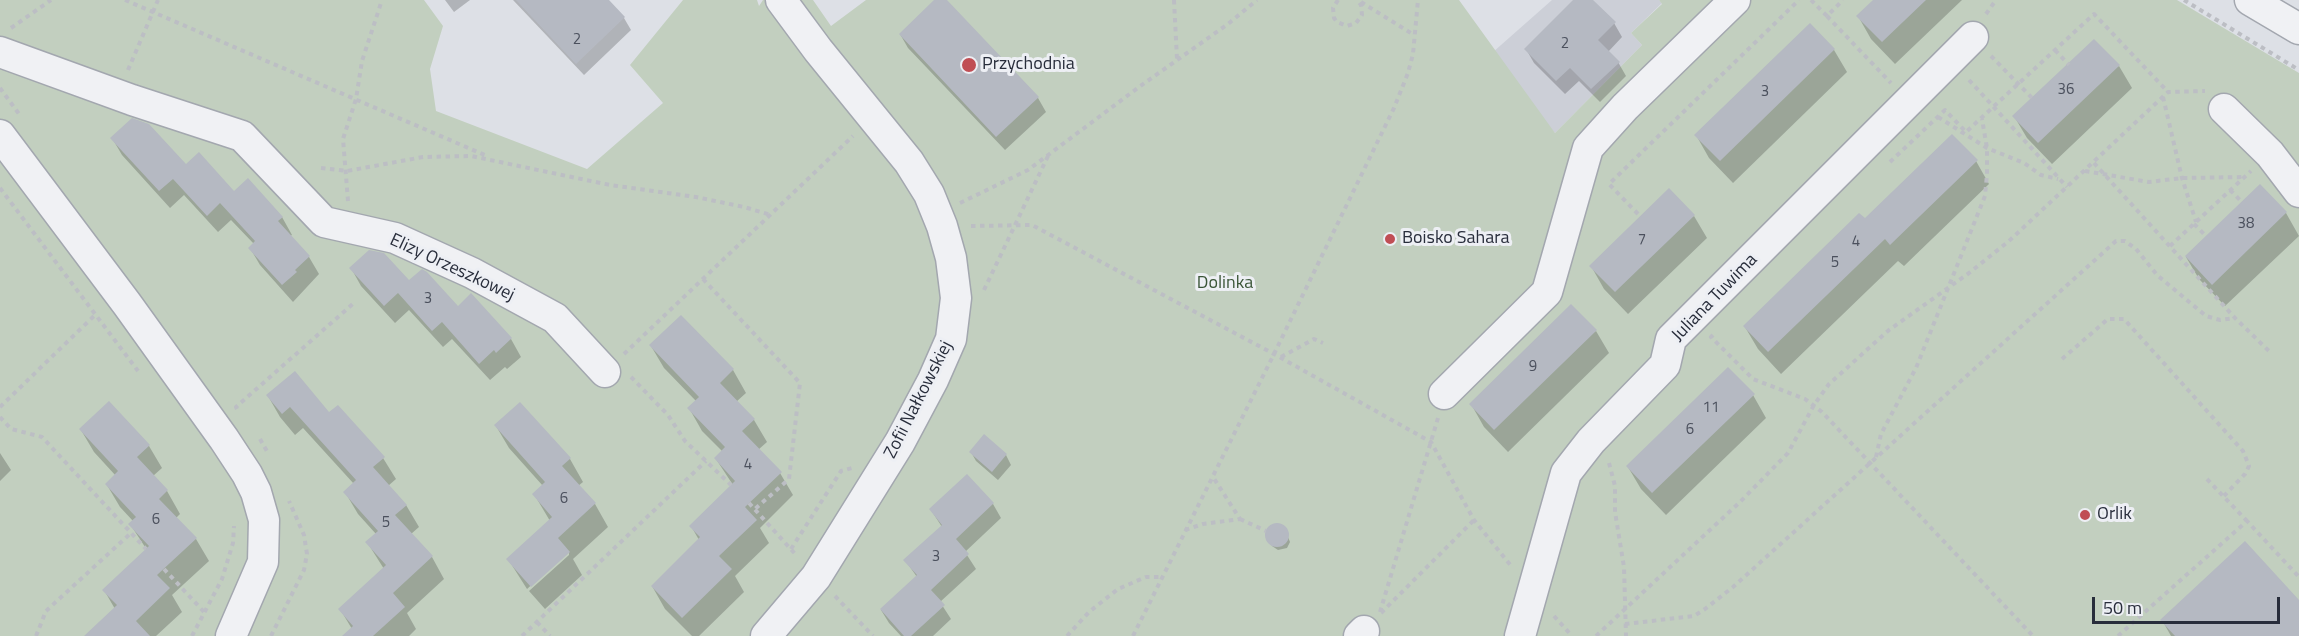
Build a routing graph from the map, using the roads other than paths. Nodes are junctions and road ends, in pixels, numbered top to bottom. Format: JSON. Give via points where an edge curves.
{"nodes":[{"id":1,"x":781,"y":0,"type":"edge"},
{"id":2,"x":1735,"y":0,"type":"edge"},
{"id":3,"x":2250,"y":0,"type":"edge"},
{"id":4,"x":2299,"y":29,"type":"edge"},
{"id":5,"x":1973,"y":37,"type":"road end"},
{"id":6,"x":5,"y":41,"type":"edge"},
{"id":7,"x":2224,"y":109,"type":"road end"},
{"id":8,"x":0,"y":135,"type":"edge"},
{"id":9,"x":2299,"y":192,"type":"edge"},
{"id":10,"x":611,"y":367,"type":"road end"},
{"id":11,"x":1444,"y":394,"type":"dead end"},
{"id":12,"x":231,"y":636,"type":"edge"},
{"id":13,"x":766,"y":636,"type":"edge"},
{"id":14,"x":1520,"y":636,"type":"edge"}],
"edges":[{"from":1,"to":13,"type":"street","name":"Zofii Nałkowskiej","via":[[909,162],[929,194],[951,258],[956,298],[951,339],[933,380],[824,585]]},
{"from":2,"to":11,"type":"street","via":[[1588,148],[1548,292]]},
{"from":3,"to":4,"type":"street"},
{"from":5,"to":14,"type":"street","name":"Juliana Tuwima","via":[[1671,339],[1665,365],[1591,441],[1566,473]]},
{"from":6,"to":10,"type":"street","name":"Elizy Orzeszkowej","via":[[116,95],[242,136],[324,222],[395,238],[472,273],[555,318]]},
{"from":7,"to":9,"type":"street","via":[[2270,154]]},
{"from":8,"to":12,"type":"street","via":[[224,439],[256,492],[264,520],[263,561]]}]}
